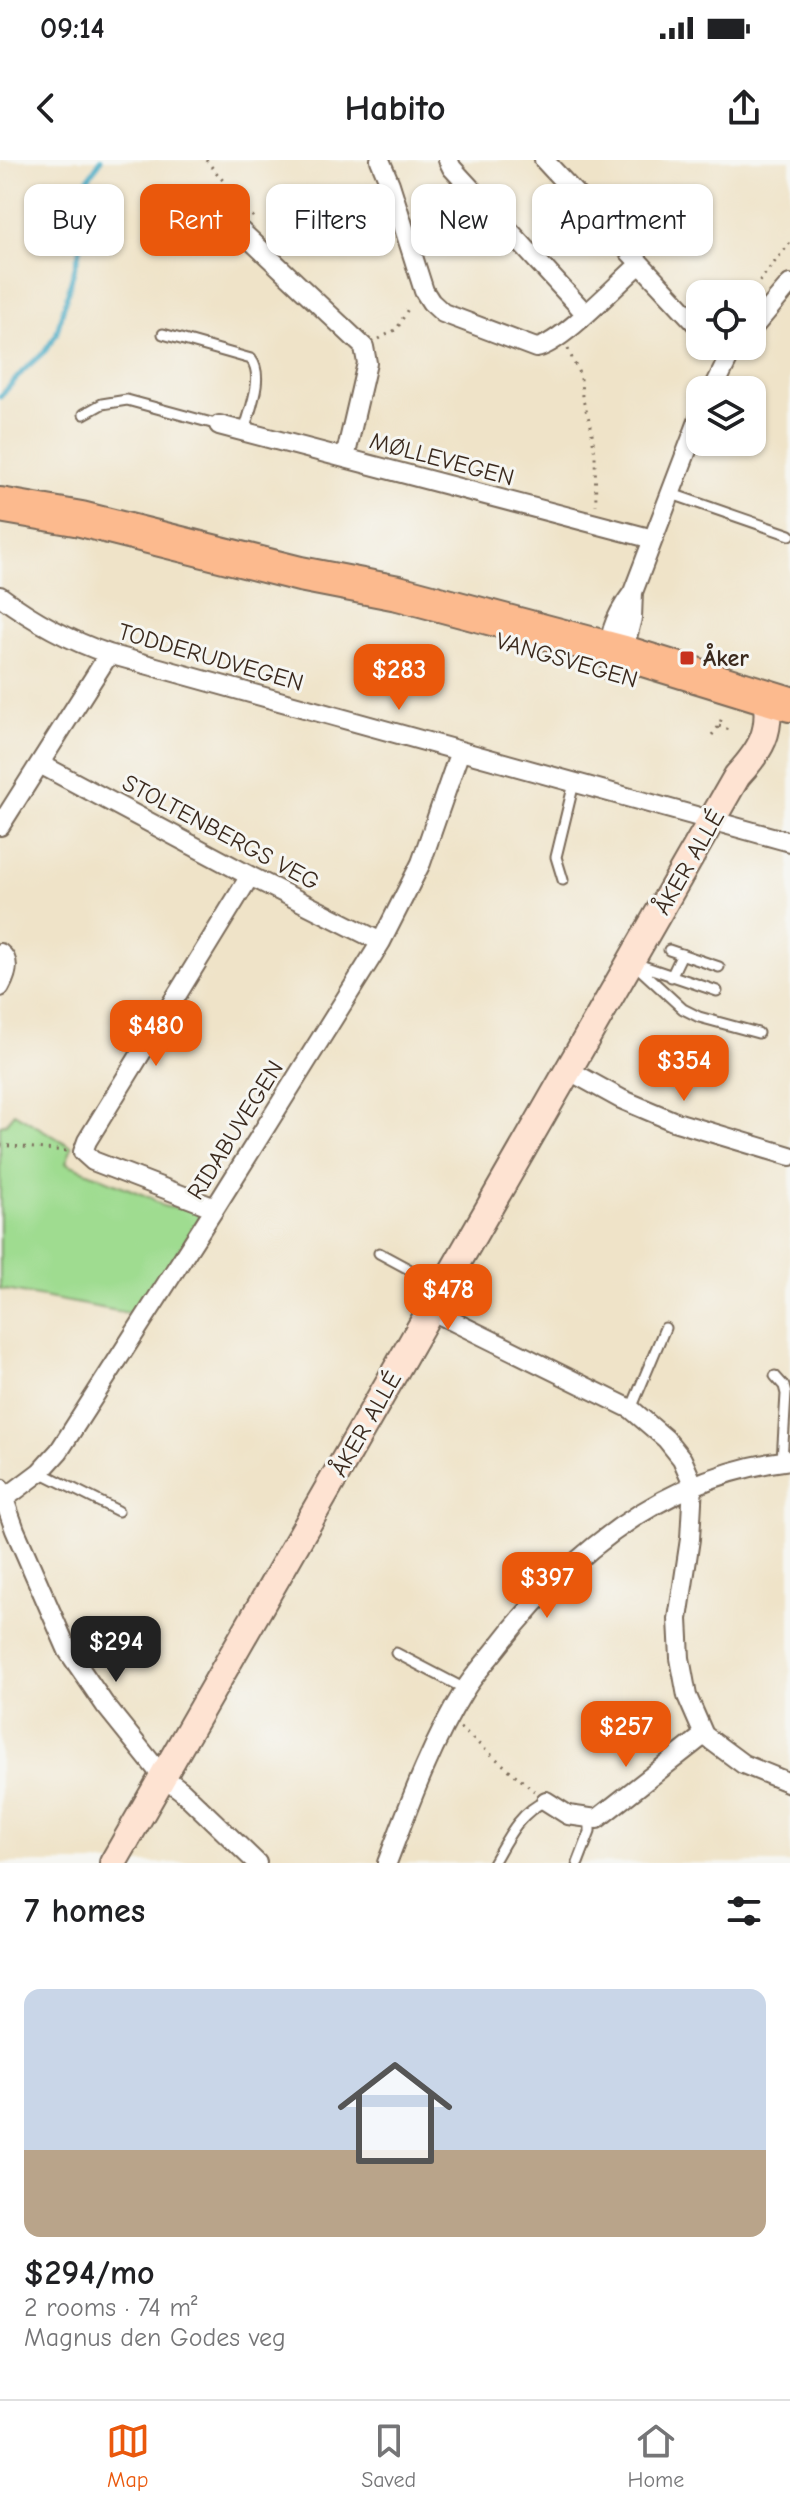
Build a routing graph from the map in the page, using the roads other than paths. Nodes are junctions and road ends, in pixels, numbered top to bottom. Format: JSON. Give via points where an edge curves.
{"nodes":[{"id":1,"x":380,"y":160,"type":"edge"},
{"id":2,"x":448,"y":160,"type":"edge"},
{"id":3,"x":544,"y":160,"type":"edge"},
{"id":4,"x":250,"y":239,"type":"edge"},
{"id":5,"x":640,"y":264,"type":"junction"},
{"id":6,"x":790,"y":284,"type":"edge"},
{"id":7,"x":766,"y":312,"type":"edge"},
{"id":8,"x":585,"y":313,"type":"junction"},
{"id":9,"x":686,"y":313,"type":"edge"},
{"id":10,"x":163,"y":334,"type":"dead end"},
{"id":11,"x":84,"y":414,"type":"dead end"},
{"id":12,"x":219,"y":425,"type":"joint"},
{"id":13,"x":244,"y":432,"type":"junction"},
{"id":14,"x":686,"y":451,"type":"edge"},
{"id":15,"x":345,"y":458,"type":"junction"},
{"id":16,"x":0,"y":492,"type":"edge"},
{"id":17,"x":669,"y":493,"type":"junction"},
{"id":18,"x":0,"y":505,"type":"edge"},
{"id":19,"x":81,"y":519,"type":"junction"},
{"id":20,"x":790,"y":535,"type":"edge"},
{"id":21,"x":653,"y":539,"type":"junction"},
{"id":22,"x":0,"y":596,"type":"edge"},
{"id":23,"x":109,"y":654,"type":"junction"},
{"id":24,"x":614,"y":658,"type":"junction"},
{"id":25,"x":760,"y":715,"type":"edge"},
{"id":26,"x":460,"y":751,"type":"junction"},
{"id":27,"x":40,"y":764,"type":"junction"},
{"id":28,"x":574,"y":783,"type":"junction"},
{"id":29,"x":713,"y":821,"type":"junction"},
{"id":30,"x":0,"y":826,"type":"edge"},
{"id":31,"x":790,"y":842,"type":"edge"},
{"id":32,"x":250,"y":876,"type":"junction"},
{"id":33,"x":563,"y":880,"type":"dead end"},
{"id":34,"x":381,"y":942,"type":"junction"},
{"id":35,"x":669,"y":950,"type":"dead end"},
{"id":36,"x":0,"y":953,"type":"edge"},
{"id":37,"x":682,"y":954,"type":"junction"},
{"id":38,"x":632,"y":962,"type":"junction"},
{"id":39,"x":719,"y":967,"type":"dead end"},
{"id":40,"x":671,"y":977,"type":"junction"},
{"id":41,"x":0,"y":987,"type":"edge"},
{"id":42,"x":717,"y":991,"type":"dead end"},
{"id":43,"x":758,"y":1033,"type":"dead end"},
{"id":44,"x":570,"y":1071,"type":"junction"},
{"id":45,"x":790,"y":1156,"type":"edge"},
{"id":46,"x":215,"y":1208,"type":"junction"},
{"id":47,"x":379,"y":1253,"type":"dead end"},
{"id":48,"x":438,"y":1300,"type":"junction"},
{"id":49,"x":665,"y":1328,"type":"dead end"},
{"id":50,"x":775,"y":1376,"type":"dead end"},
{"id":51,"x":631,"y":1409,"type":"junction"},
{"id":52,"x":786,"y":1460,"type":"edge"},
{"id":53,"x":40,"y":1472,"type":"junction"},
{"id":54,"x":693,"y":1484,"type":"junction"},
{"id":55,"x":2,"y":1497,"type":"edge"},
{"id":56,"x":118,"y":1511,"type":"dead end"},
{"id":57,"x":396,"y":1653,"type":"dead end"},
{"id":58,"x":465,"y":1689,"type":"junction"},
{"id":59,"x":704,"y":1735,"type":"junction"},
{"id":60,"x":162,"y":1776,"type":"junction"},
{"id":61,"x":790,"y":1783,"type":"edge"},
{"id":62,"x":546,"y":1801,"type":"joint"},
{"id":63,"x":590,"y":1819,"type":"junction"},
{"id":64,"x":113,"y":1863,"type":"edge"},
{"id":65,"x":257,"y":1863,"type":"edge"},
{"id":66,"x":387,"y":1863,"type":"edge"},
{"id":67,"x":493,"y":1863,"type":"edge"},
{"id":68,"x":578,"y":1863,"type":"edge"}],
"edges":[{"from":1,"to":8,"type":"street","via":[[424,291],[443,313],[536,348],[546,347]]},
{"from":2,"to":8,"type":"street"},
{"from":3,"to":5,"type":"street"},
{"from":4,"to":15,"type":"street","via":[[364,347],[367,363]]},
{"from":5,"to":8,"type":"street"},
{"from":5,"to":9,"type":"street"},
{"from":6,"to":7,"type":"street"},
{"from":10,"to":13,"type":"lane","via":[[251,359],[257,378]]},
{"from":11,"to":12,"type":"lane","via":[[127,400]]},
{"from":12,"to":13,"type":"street","name":"MØLLEVEGEN"},
{"from":13,"to":15,"type":"street","name":"MØLLEVEGEN"},
{"from":14,"to":17,"type":"street"},
{"from":15,"to":21,"type":"street","name":"MØLLEVEGEN"},
{"from":16,"to":19,"type":"highway","name":"VANGSVEGEN"},
{"from":17,"to":20,"type":"lane"},
{"from":17,"to":21,"type":"street"},
{"from":18,"to":19,"type":"highway","name":"VANGSVEGEN"},
{"from":19,"to":24,"type":"highway","name":"VANGSVEGEN","via":[[300,574],[421,619]]},
{"from":21,"to":24,"type":"street","via":[[633,592],[632,618]]},
{"from":22,"to":23,"type":"street","name":"TODDERUDVEGEN","via":[[52,631]]},
{"from":23,"to":26,"type":"street","name":"TODDERUDVEGEN"},
{"from":23,"to":27,"type":"street"},
{"from":24,"to":25,"type":"highway","name":"VANGSVEGEN"},
{"from":25,"to":29,"type":"street","name":"ÅKER ALLÉ"},
{"from":26,"to":28,"type":"street","name":"TODDERUDVEGEN"},
{"from":26,"to":34,"type":"street","name":"RIDABUVEGEN","via":[[421,863]]},
{"from":27,"to":30,"type":"street"},
{"from":27,"to":32,"type":"street","name":"STOLTENBERGS VEG"},
{"from":28,"to":29,"type":"street","name":"TODDERUDVEGEN"},
{"from":28,"to":33,"type":"lane","via":[[556,857]]},
{"from":29,"to":31,"type":"street","name":"TODDERUDVEGEN"},
{"from":29,"to":38,"type":"street","name":"ÅKER ALLÉ"},
{"from":32,"to":34,"type":"street","name":"STOLTENBERGS VEG"},
{"from":32,"to":46,"type":"street","via":[[83,1152],[93,1161]]},
{"from":34,"to":46,"type":"street","name":"RIDABUVEGEN"},
{"from":35,"to":37,"type":"lane"},
{"from":36,"to":41,"type":"street","via":[[7,961]]},
{"from":37,"to":39,"type":"lane"},
{"from":37,"to":40,"type":"lane"},
{"from":38,"to":40,"type":"lane"},
{"from":38,"to":43,"type":"lane","via":[[683,1009]]},
{"from":38,"to":44,"type":"street","name":"ÅKER ALLÉ"},
{"from":40,"to":42,"type":"lane"},
{"from":44,"to":45,"type":"street","via":[[673,1121]]},
{"from":44,"to":48,"type":"street","name":"ÅKER ALLÉ"},
{"from":46,"to":53,"type":"street","name":"RIDABUVEGEN","via":[[59,1451]]},
{"from":47,"to":48,"type":"lane"},
{"from":48,"to":51,"type":"street"},
{"from":48,"to":60,"type":"street","name":"ÅKER ALLÉ"},
{"from":49,"to":51,"type":"lane"},
{"from":50,"to":52,"type":"lane","via":[[784,1386],[786,1401]]},
{"from":51,"to":54,"type":"street","via":[[666,1439]]},
{"from":52,"to":54,"type":"street"},
{"from":53,"to":55,"type":"street","name":"RIDABUVEGEN"},
{"from":53,"to":56,"type":"lane"},
{"from":54,"to":58,"type":"street","via":[[610,1533],[561,1576],[520,1617]]},
{"from":54,"to":59,"type":"street","via":[[678,1634],[687,1696]]},
{"from":55,"to":60,"type":"street","via":[[68,1651]]},
{"from":57,"to":58,"type":"lane"},
{"from":58,"to":66,"type":"street"},
{"from":59,"to":61,"type":"street","via":[[743,1764]]},
{"from":59,"to":63,"type":"street","via":[[597,1819]]},
{"from":60,"to":64,"type":"street","name":"ÅKER ALLÉ"},
{"from":60,"to":65,"type":"street"},
{"from":62,"to":63,"type":"street","via":[[568,1815]]},
{"from":62,"to":67,"type":"lane","via":[[521,1816]]},
{"from":63,"to":68,"type":"lane"}]}
